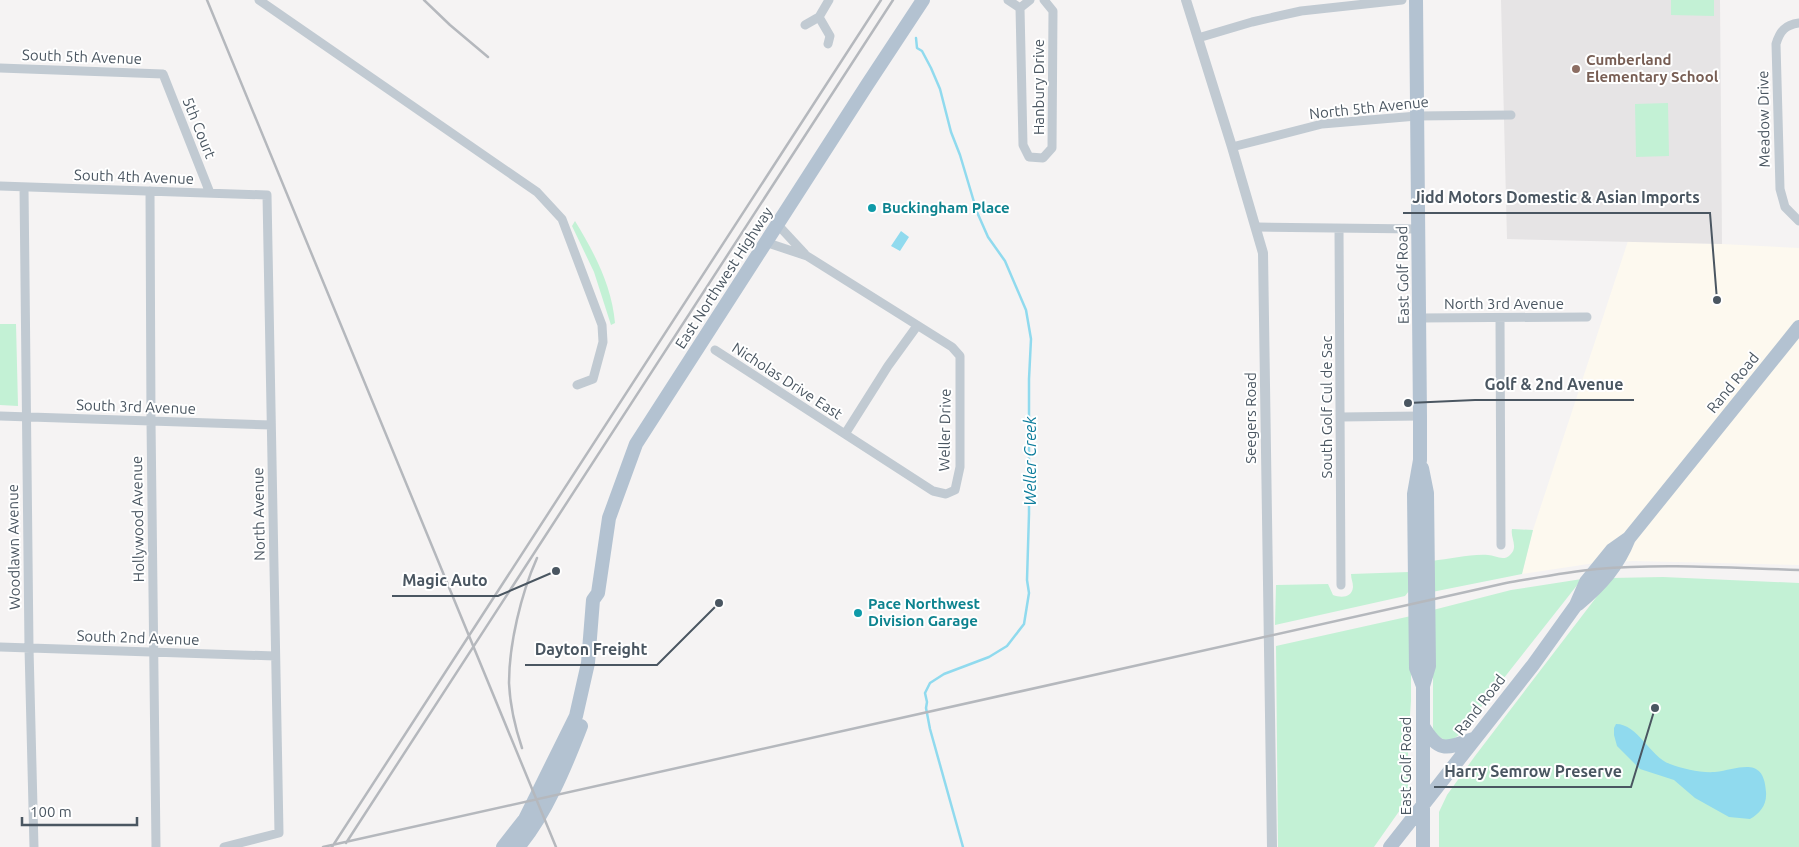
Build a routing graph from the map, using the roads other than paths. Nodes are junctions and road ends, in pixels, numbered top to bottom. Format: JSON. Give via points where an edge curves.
{"nodes":[{"id":1,"x":259,"y":0,"type":"edge"},
{"id":2,"x":830,"y":0,"type":"edge"},
{"id":3,"x":923,"y":0,"type":"edge"},
{"id":4,"x":1008,"y":0,"type":"edge"},
{"id":5,"x":1030,"y":0,"type":"edge"},
{"id":6,"x":1044,"y":0,"type":"edge"},
{"id":7,"x":1186,"y":0,"type":"edge"},
{"id":8,"x":1402,"y":0,"type":"edge"},
{"id":9,"x":1416,"y":0,"type":"edge"},
{"id":10,"x":1020,"y":8,"type":"junction"},
{"id":11,"x":819,"y":17,"type":"junction"},
{"id":12,"x":1799,"y":23,"type":"edge"},
{"id":13,"x":806,"y":25,"type":"dead end"},
{"id":14,"x":1198,"y":38,"type":"junction"},
{"id":15,"x":828,"y":44,"type":"dead end"},
{"id":16,"x":0,"y":68,"type":"edge"},
{"id":17,"x":163,"y":74,"type":"joint"},
{"id":18,"x":1511,"y":115,"type":"dead end"},
{"id":19,"x":1417,"y":116,"type":"junction"},
{"id":20,"x":1232,"y":146,"type":"junction"},
{"id":21,"x":0,"y":186,"type":"edge"},
{"id":22,"x":24,"y":187,"type":"junction"},
{"id":23,"x":150,"y":191,"type":"junction"},
{"id":24,"x":210,"y":193,"type":"junction"},
{"id":25,"x":267,"y":195,"type":"joint"},
{"id":26,"x":1799,"y":220,"type":"edge"},
{"id":27,"x":778,"y":225,"type":"junction"},
{"id":28,"x":1257,"y":227,"type":"junction"},
{"id":29,"x":1339,"y":229,"type":"junction"},
{"id":30,"x":1418,"y":229,"type":"junction"},
{"id":31,"x":766,"y":242,"type":"junction"},
{"id":32,"x":807,"y":256,"type":"junction"},
{"id":33,"x":1587,"y":317,"type":"dead end"},
{"id":34,"x":1420,"y":318,"type":"junction"},
{"id":35,"x":1500,"y":318,"type":"junction"},
{"id":36,"x":917,"y":326,"type":"junction"},
{"id":37,"x":1799,"y":327,"type":"edge"},
{"id":38,"x":715,"y":350,"type":"dead end"},
{"id":39,"x":577,"y":385,"type":"dead end"},
{"id":40,"x":0,"y":416,"type":"edge"},
{"id":41,"x":1420,"y":416,"type":"junction"},
{"id":42,"x":26,"y":417,"type":"junction"},
{"id":43,"x":1341,"y":417,"type":"junction"},
{"id":44,"x":150,"y":421,"type":"junction"},
{"id":45,"x":271,"y":425,"type":"junction"},
{"id":46,"x":845,"y":434,"type":"junction"},
{"id":47,"x":1501,"y":545,"type":"dead end"},
{"id":48,"x":1342,"y":585,"type":"dead end"},
{"id":49,"x":598,"y":593,"type":"junction"},
{"id":50,"x":0,"y":647,"type":"edge"},
{"id":51,"x":29,"y":648,"type":"junction"},
{"id":52,"x":153,"y":652,"type":"junction"},
{"id":53,"x":275,"y":656,"type":"junction"},
{"id":54,"x":1423,"y":726,"type":"junction"},
{"id":55,"x":1474,"y":739,"type":"junction"},
{"id":56,"x":1422,"y":805,"type":"junction"},
{"id":57,"x":34,"y":847,"type":"edge"},
{"id":58,"x":156,"y":847,"type":"edge"},
{"id":59,"x":224,"y":847,"type":"edge"},
{"id":60,"x":504,"y":847,"type":"edge"},
{"id":61,"x":518,"y":847,"type":"edge"},
{"id":62,"x":1272,"y":847,"type":"edge"},
{"id":63,"x":1390,"y":847,"type":"edge"},
{"id":64,"x":1423,"y":847,"type":"edge"}],
"edges":[{"from":1,"to":39,"type":"street","via":[[537,192],[562,219],[602,325],[603,342],[593,379]]},
{"from":2,"to":11,"type":"street"},
{"from":3,"to":27,"type":"main road","name":"East Northwest Highway"},
{"from":4,"to":10,"type":"street"},
{"from":5,"to":10,"type":"street"},
{"from":6,"to":10,"type":"street","name":"Hanbury Drive","via":[[1053,11],[1052,148],[1043,158],[1029,157],[1023,145]]},
{"from":7,"to":14,"type":"street","name":"Seegers Road"},
{"from":8,"to":14,"type":"street","via":[[1301,11]]},
{"from":9,"to":19,"type":"main road","name":"East Golf Road"},
{"from":11,"to":13,"type":"street"},
{"from":11,"to":15,"type":"street","via":[[830,36]]},
{"from":12,"to":26,"type":"street","name":"Meadow Drive","via":[[1784,28],[1776,44],[1780,189],[1785,207]]},
{"from":14,"to":20,"type":"street","name":"Seegers Road"},
{"from":16,"to":17,"type":"street","name":"South 5th Avenue"},
{"from":17,"to":24,"type":"street","name":"5th Court"},
{"from":18,"to":19,"type":"street","name":"North 5th Avenue"},
{"from":19,"to":20,"type":"street","name":"North 5th Avenue","via":[[1322,124]]},
{"from":19,"to":30,"type":"main road","name":"East Golf Road"},
{"from":20,"to":28,"type":"street","name":"Seegers Road"},
{"from":21,"to":22,"type":"street","name":"South 4th Avenue"},
{"from":22,"to":23,"type":"street","name":"South 4th Avenue"},
{"from":22,"to":42,"type":"street","name":"Woodlawn Avenue"},
{"from":23,"to":24,"type":"street","name":"South 4th Avenue"},
{"from":23,"to":44,"type":"street","name":"Hollywood Avenue"},
{"from":24,"to":25,"type":"street","name":"South 4th Avenue"},
{"from":25,"to":45,"type":"street","name":"North Avenue"},
{"from":27,"to":31,"type":"main road","name":"East Northwest Highway"},
{"from":27,"to":32,"type":"street"},
{"from":28,"to":29,"type":"street"},
{"from":28,"to":62,"type":"street","name":"Seegers Road","via":[[1265,279]]},
{"from":29,"to":30,"type":"street"},
{"from":29,"to":43,"type":"street","name":"South Golf Cul de Sac"},
{"from":30,"to":34,"type":"main road","name":"East Golf Road"},
{"from":31,"to":32,"type":"street"},
{"from":31,"to":49,"type":"main road","name":"East Northwest Highway","via":[[636,444],[609,518]]},
{"from":32,"to":36,"type":"street"},
{"from":33,"to":35,"type":"street","name":"North 3rd Avenue"},
{"from":34,"to":35,"type":"street","name":"North 3rd Avenue"},
{"from":34,"to":41,"type":"main road","name":"East Golf Road"},
{"from":35,"to":47,"type":"street"},
{"from":36,"to":46,"type":"street"},
{"from":36,"to":46,"type":"street","name":"Weller Drive","via":[[952,347],[960,356],[960,467],[955,490],[946,494],[933,491]]},
{"from":37,"to":55,"type":"main road","name":"Rand Road","via":[[1632,534],[1612,550],[1586,582],[1576,605]]},
{"from":38,"to":46,"type":"street","name":"Nicholas Drive East"},
{"from":40,"to":42,"type":"street","name":"South 3rd Avenue"},
{"from":41,"to":43,"type":"street"},
{"from":41,"to":54,"type":"main road","name":"East Golf Road","via":[[1420,460],[1427,493],[1429,666],[1423,686]]},
{"from":42,"to":44,"type":"street","name":"South 3rd Avenue"},
{"from":42,"to":51,"type":"street","name":"Woodlawn Avenue"},
{"from":43,"to":48,"type":"street","name":"South Golf Cul de Sac"},
{"from":44,"to":45,"type":"street","name":"South 3rd Avenue"},
{"from":44,"to":52,"type":"street","name":"Hollywood Avenue"},
{"from":45,"to":53,"type":"street","name":"North Avenue"},
{"from":49,"to":60,"type":"main road","name":"East Northwest Highway","via":[[593,600],[588,663],[576,716],[525,819]]},
{"from":49,"to":61,"type":"main road","name":"East Northwest Highway","via":[[602,602],[597,664],[584,717],[553,790]]},
{"from":50,"to":51,"type":"street","name":"South 2nd Avenue"},
{"from":51,"to":52,"type":"street","name":"South 2nd Avenue"},
{"from":51,"to":57,"type":"street","name":"Woodlawn Avenue"},
{"from":52,"to":53,"type":"street","name":"South 2nd Avenue"},
{"from":52,"to":58,"type":"street","name":"Hollywood Avenue"},
{"from":53,"to":59,"type":"street","name":"North Avenue","via":[[278,833]]},
{"from":54,"to":55,"type":"main road","via":[[1438,746],[1452,746]]},
{"from":54,"to":56,"type":"main road","name":"East Golf Road"},
{"from":55,"to":56,"type":"main road","name":"Rand Road"},
{"from":56,"to":63,"type":"main road","name":"Rand Road"},
{"from":56,"to":64,"type":"main road","name":"East Golf Road"}]}
